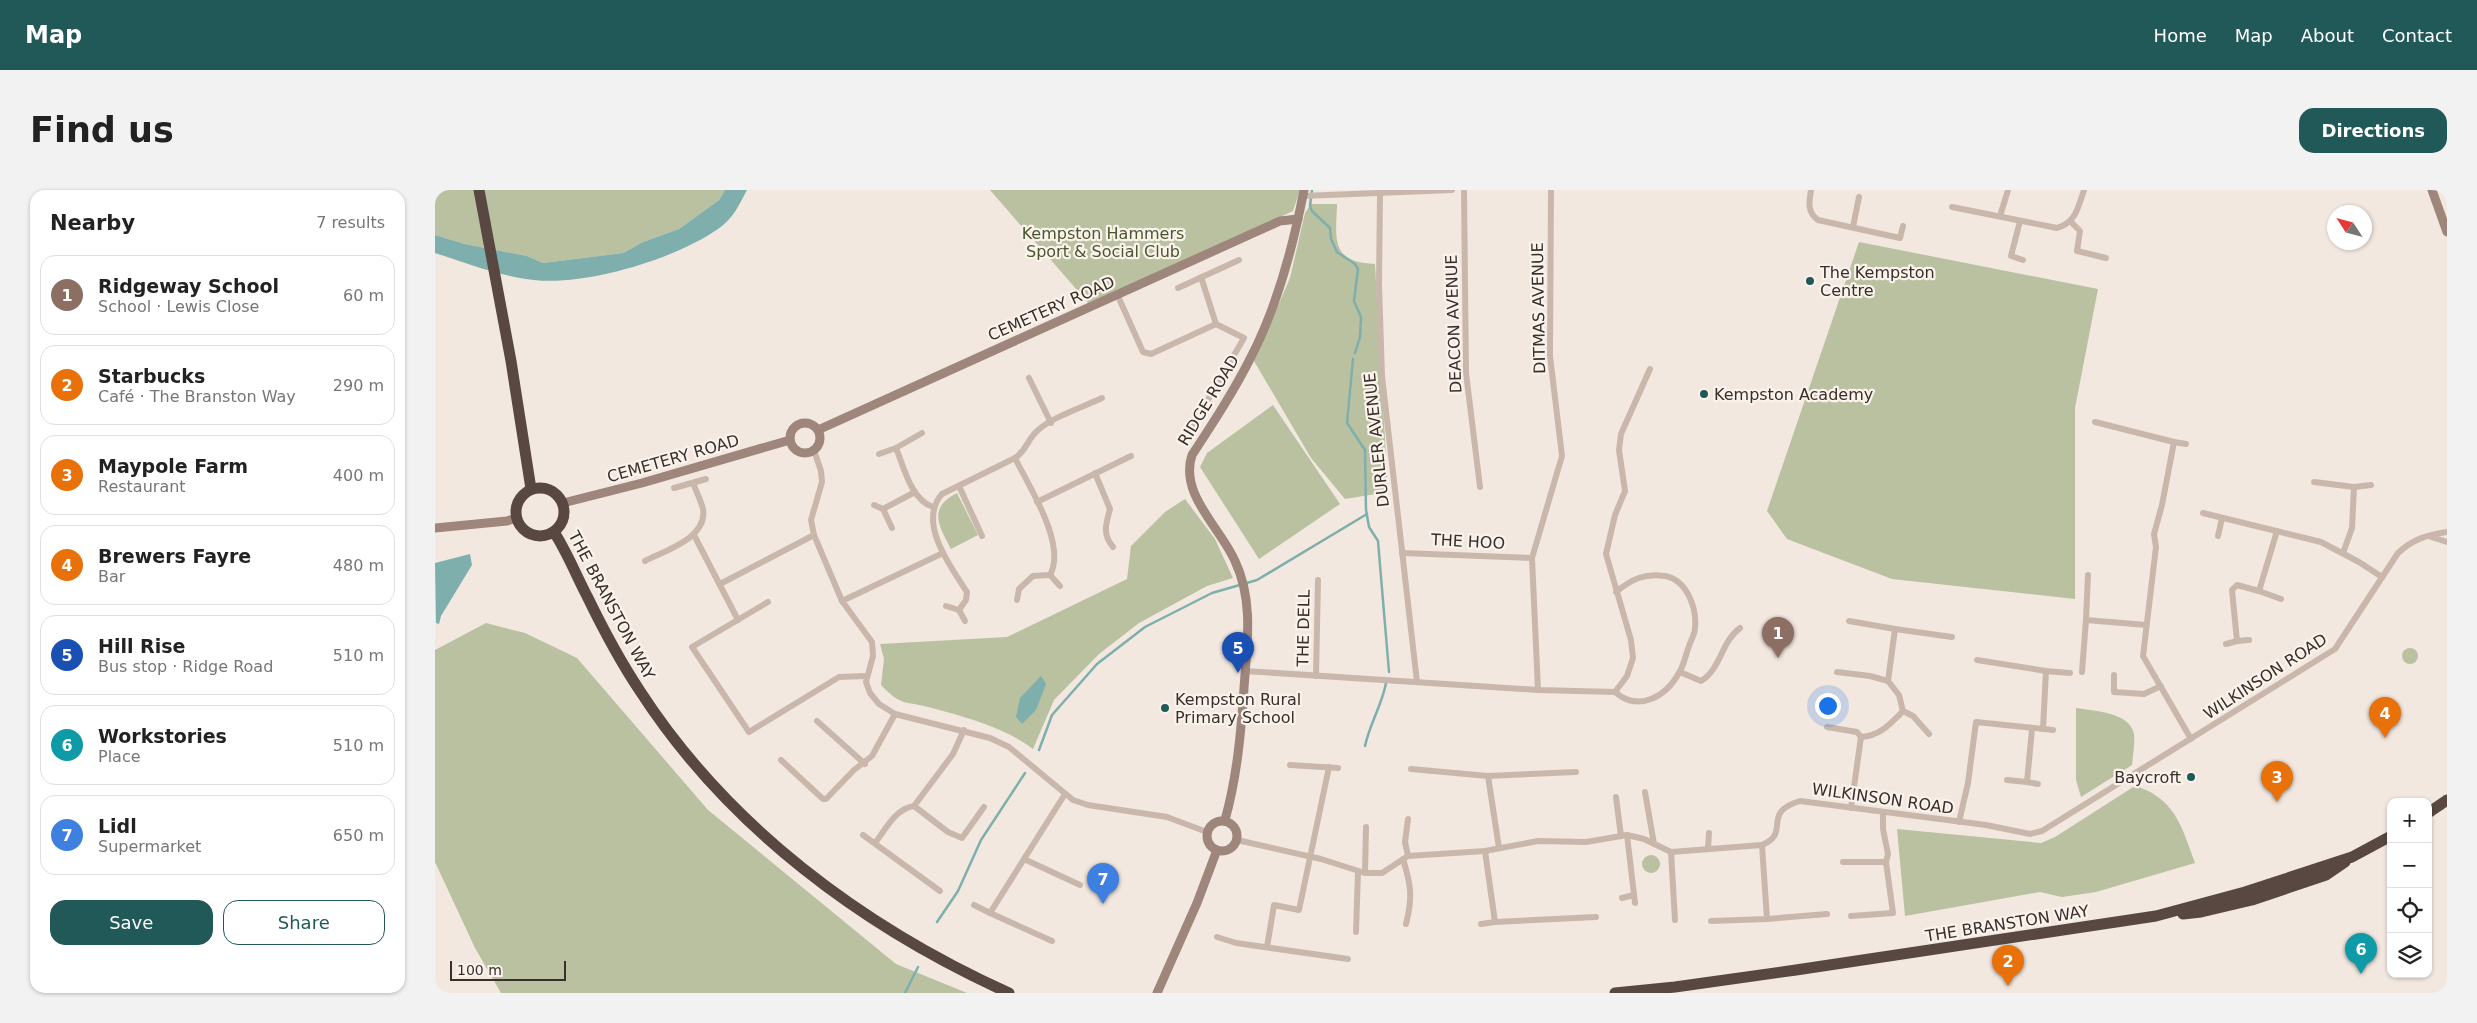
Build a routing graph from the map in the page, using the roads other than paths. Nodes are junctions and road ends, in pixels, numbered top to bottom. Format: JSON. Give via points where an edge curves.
{"nodes":[{"id":1,"x":479,"y":190,"type":"edge"},
{"id":2,"x":1442,"y":190,"type":"edge"},
{"id":3,"x":1452,"y":190,"type":"edge"},
{"id":4,"x":1465,"y":190,"type":"edge"},
{"id":5,"x":1551,"y":190,"type":"edge"},
{"id":6,"x":1811,"y":190,"type":"edge"},
{"id":7,"x":2008,"y":190,"type":"edge"},
{"id":8,"x":2084,"y":190,"type":"edge"},
{"id":9,"x":2431,"y":190,"type":"edge"},
{"id":10,"x":1333,"y":193,"type":"edge"},
{"id":11,"x":1380,"y":194,"type":"junction"},
{"id":12,"x":1307,"y":195,"type":"edge"},
{"id":13,"x":1859,"y":197,"type":"dead end"},
{"id":14,"x":1953,"y":207,"type":"dead end"},
{"id":15,"x":2000,"y":216,"type":"junction"},
{"id":16,"x":1298,"y":219,"type":"junction"},
{"id":17,"x":2020,"y":221,"type":"junction"},
{"id":18,"x":2071,"y":222,"type":"junction"},
{"id":19,"x":1903,"y":226,"type":"dead end"},
{"id":20,"x":1853,"y":227,"type":"junction"},
{"id":21,"x":2447,"y":232,"type":"edge"},
{"id":22,"x":2106,"y":258,"type":"dead end"},
{"id":23,"x":1239,"y":260,"type":"dead end"},
{"id":24,"x":2023,"y":260,"type":"dead end"},
{"id":25,"x":1201,"y":277,"type":"junction"},
{"id":26,"x":1178,"y":288,"type":"dead end"},
{"id":27,"x":1117,"y":294,"type":"junction"},
{"id":28,"x":1216,"y":324,"type":"junction"},
{"id":29,"x":1650,"y":369,"type":"dead end"},
{"id":30,"x":1029,"y":378,"type":"dead end"},
{"id":31,"x":1103,"y":398,"type":"dead end"},
{"id":32,"x":1051,"y":422,"type":"junction"},
{"id":33,"x":2095,"y":422,"type":"dead end"},
{"id":34,"x":1191,"y":429,"type":"dead end"},
{"id":35,"x":818,"y":430,"type":"junction"},
{"id":36,"x":922,"y":433,"type":"dead end"},
{"id":37,"x":790,"y":440,"type":"junction"},
{"id":38,"x":2174,"y":442,"type":"junction"},
{"id":39,"x":2186,"y":444,"type":"dead end"},
{"id":40,"x":895,"y":448,"type":"junction"},
{"id":41,"x":813,"y":450,"type":"junction"},
{"id":42,"x":879,"y":454,"type":"dead end"},
{"id":43,"x":1131,"y":456,"type":"dead end"},
{"id":44,"x":1015,"y":458,"type":"junction"},
{"id":45,"x":1095,"y":473,"type":"junction"},
{"id":46,"x":706,"y":479,"type":"dead end"},
{"id":47,"x":2314,"y":482,"type":"dead end"},
{"id":48,"x":693,"y":483,"type":"junction"},
{"id":49,"x":2371,"y":485,"type":"dead end"},
{"id":50,"x":959,"y":486,"type":"junction"},
{"id":51,"x":1480,"y":486,"type":"dead end"},
{"id":52,"x":2354,"y":487,"type":"junction"},
{"id":53,"x":674,"y":488,"type":"dead end"},
{"id":54,"x":531,"y":489,"type":"junction"},
{"id":55,"x":915,"y":492,"type":"junction"},
{"id":56,"x":1037,"y":502,"type":"junction"},
{"id":57,"x":563,"y":503,"type":"junction"},
{"id":58,"x":874,"y":505,"type":"dead end"},
{"id":59,"x":933,"y":507,"type":"junction"},
{"id":60,"x":883,"y":509,"type":"junction"},
{"id":61,"x":2203,"y":513,"type":"dead end"},
{"id":62,"x":516,"y":518,"type":"junction"},
{"id":63,"x":2222,"y":518,"type":"junction"},
{"id":64,"x":435,"y":528,"type":"edge"},
{"id":65,"x":892,"y":528,"type":"dead end"},
{"id":66,"x":2277,"y":531,"type":"junction"},
{"id":67,"x":554,"y":532,"type":"junction"},
{"id":68,"x":2447,"y":532,"type":"edge"},
{"id":69,"x":694,"y":535,"type":"junction"},
{"id":70,"x":815,"y":535,"type":"junction"},
{"id":71,"x":2426,"y":535,"type":"junction"},
{"id":72,"x":982,"y":536,"type":"dead end"},
{"id":73,"x":2218,"y":536,"type":"dead end"},
{"id":74,"x":2447,"y":542,"type":"edge"},
{"id":75,"x":1113,"y":547,"type":"dead end"},
{"id":76,"x":943,"y":553,"type":"junction"},
{"id":77,"x":1402,"y":553,"type":"junction"},
{"id":78,"x":2343,"y":553,"type":"junction"},
{"id":79,"x":1533,"y":558,"type":"junction"},
{"id":80,"x":645,"y":561,"type":"dead end"},
{"id":81,"x":2088,"y":574,"type":"dead end"},
{"id":82,"x":1049,"y":575,"type":"junction"},
{"id":83,"x":2382,"y":577,"type":"junction"},
{"id":84,"x":1318,"y":580,"type":"dead end"},
{"id":85,"x":720,"y":584,"type":"junction"},
{"id":86,"x":1060,"y":586,"type":"dead end"},
{"id":87,"x":2259,"y":591,"type":"junction"},
{"id":88,"x":1616,"y":592,"type":"junction"},
{"id":89,"x":2281,"y":599,"type":"dead end"},
{"id":90,"x":842,"y":600,"type":"junction"},
{"id":91,"x":1017,"y":600,"type":"dead end"},
{"id":92,"x":768,"y":602,"type":"dead end"},
{"id":93,"x":946,"y":606,"type":"dead end"},
{"id":94,"x":959,"y":610,"type":"junction"},
{"id":95,"x":739,"y":620,"type":"junction"},
{"id":96,"x":2086,"y":620,"type":"junction"},
{"id":97,"x":1849,"y":621,"type":"dead end"},
{"id":98,"x":965,"y":622,"type":"dead end"},
{"id":99,"x":2147,"y":625,"type":"junction"},
{"id":100,"x":1740,"y":628,"type":"dead end"},
{"id":101,"x":1895,"y":629,"type":"junction"},
{"id":102,"x":1952,"y":637,"type":"dead end"},
{"id":103,"x":2249,"y":640,"type":"dead end"},
{"id":104,"x":2237,"y":641,"type":"junction"},
{"id":105,"x":2226,"y":644,"type":"dead end"},
{"id":106,"x":1977,"y":660,"type":"dead end"},
{"id":107,"x":1245,"y":671,"type":"junction"},
{"id":108,"x":1680,"y":672,"type":"junction"},
{"id":109,"x":1837,"y":672,"type":"dead end"},
{"id":110,"x":2046,"y":672,"type":"junction"},
{"id":111,"x":2082,"y":672,"type":"dead end"},
{"id":112,"x":2070,"y":673,"type":"dead end"},
{"id":113,"x":866,"y":676,"type":"junction"},
{"id":114,"x":1316,"y":676,"type":"junction"},
{"id":115,"x":2114,"y":676,"type":"dead end"},
{"id":116,"x":1888,"y":681,"type":"junction"},
{"id":117,"x":1417,"y":682,"type":"junction"},
{"id":118,"x":2161,"y":686,"type":"junction"},
{"id":119,"x":1538,"y":690,"type":"junction"},
{"id":120,"x":1615,"y":692,"type":"junction"},
{"id":121,"x":1903,"y":711,"type":"junction"},
{"id":122,"x":895,"y":714,"type":"junction"},
{"id":123,"x":817,"y":721,"type":"dead end"},
{"id":124,"x":1827,"y":727,"type":"dead end"},
{"id":125,"x":2032,"y":729,"type":"junction"},
{"id":126,"x":2043,"y":729,"type":"junction"},
{"id":127,"x":964,"y":730,"type":"junction"},
{"id":128,"x":2053,"y":730,"type":"dead end"},
{"id":129,"x":1929,"y":734,"type":"dead end"},
{"id":130,"x":1861,"y":737,"type":"junction"},
{"id":131,"x":2191,"y":740,"type":"junction"},
{"id":132,"x":781,"y":760,"type":"dead end"},
{"id":133,"x":865,"y":764,"type":"junction"},
{"id":134,"x":1290,"y":765,"type":"dead end"},
{"id":135,"x":1329,"y":767,"type":"junction"},
{"id":136,"x":1338,"y":768,"type":"dead end"},
{"id":137,"x":1411,"y":769,"type":"dead end"},
{"id":138,"x":1576,"y":772,"type":"dead end"},
{"id":139,"x":1488,"y":776,"type":"junction"},
{"id":140,"x":2007,"y":780,"type":"dead end"},
{"id":141,"x":2027,"y":782,"type":"junction"},
{"id":142,"x":2038,"y":784,"type":"dead end"},
{"id":143,"x":1645,"y":792,"type":"dead end"},
{"id":144,"x":1065,"y":794,"type":"junction"},
{"id":145,"x":1616,"y":797,"type":"dead end"},
{"id":146,"x":2447,"y":800,"type":"edge"},
{"id":147,"x":914,"y":806,"type":"junction"},
{"id":148,"x":984,"y":807,"type":"dead end"},
{"id":149,"x":1851,"y":808,"type":"junction"},
{"id":150,"x":2432,"y":810,"type":"edge"},
{"id":151,"x":1883,"y":812,"type":"junction"},
{"id":152,"x":1408,"y":819,"type":"dead end"},
{"id":153,"x":1225,"y":820,"type":"junction"},
{"id":154,"x":1959,"y":822,"type":"junction"},
{"id":155,"x":1366,"y":827,"type":"dead end"},
{"id":156,"x":1207,"y":832,"type":"junction"},
{"id":157,"x":1709,"y":834,"type":"dead end"},
{"id":158,"x":863,"y":836,"type":"dead end"},
{"id":159,"x":1624,"y":836,"type":"junction"},
{"id":160,"x":2387,"y":838,"type":"edge"},
{"id":161,"x":1237,"y":840,"type":"junction"},
{"id":162,"x":875,"y":843,"type":"junction"},
{"id":163,"x":1654,"y":844,"type":"junction"},
{"id":164,"x":1762,"y":845,"type":"junction"},
{"id":165,"x":1499,"y":848,"type":"junction"},
{"id":166,"x":1708,"y":848,"type":"junction"},
{"id":167,"x":1217,"y":850,"type":"junction"},
{"id":168,"x":1485,"y":851,"type":"junction"},
{"id":169,"x":1671,"y":852,"type":"junction"},
{"id":170,"x":1406,"y":857,"type":"junction"},
{"id":171,"x":1311,"y":858,"type":"junction"},
{"id":172,"x":1024,"y":859,"type":"junction"},
{"id":173,"x":1843,"y":862,"type":"dead end"},
{"id":174,"x":1886,"y":862,"type":"junction"},
{"id":175,"x":1362,"y":873,"type":"junction"},
{"id":176,"x":1080,"y":885,"type":"dead end"},
{"id":177,"x":940,"y":891,"type":"dead end"},
{"id":178,"x":1634,"y":895,"type":"junction"},
{"id":179,"x":1622,"y":898,"type":"dead end"},
{"id":180,"x":1635,"y":903,"type":"dead end"},
{"id":181,"x":974,"y":905,"type":"dead end"},
{"id":182,"x":990,"y":913,"type":"junction"},
{"id":183,"x":1827,"y":914,"type":"dead end"},
{"id":184,"x":1851,"y":916,"type":"dead end"},
{"id":185,"x":1596,"y":917,"type":"dead end"},
{"id":186,"x":1767,"y":918,"type":"junction"},
{"id":187,"x":1675,"y":920,"type":"dead end"},
{"id":188,"x":1711,"y":921,"type":"dead end"},
{"id":189,"x":1495,"y":922,"type":"junction"},
{"id":190,"x":1406,"y":924,"type":"dead end"},
{"id":191,"x":1481,"y":924,"type":"dead end"},
{"id":192,"x":1356,"y":932,"type":"dead end"},
{"id":193,"x":1217,"y":937,"type":"dead end"},
{"id":194,"x":1052,"y":941,"type":"dead end"},
{"id":195,"x":1267,"y":947,"type":"junction"},
{"id":196,"x":1348,"y":959,"type":"dead end"},
{"id":197,"x":1009,"y":993,"type":"edge"},
{"id":198,"x":1157,"y":993,"type":"edge"},
{"id":199,"x":1615,"y":993,"type":"edge"}],
"edges":[{"from":1,"to":54,"type":"highway"},
{"from":2,"to":3,"type":"street"},
{"from":2,"to":11,"type":"street"},
{"from":4,"to":51,"type":"street","name":"DEACON AVENUE","via":[[1466,373]]},
{"from":5,"to":79,"type":"street","name":"DITMAS AVENUE","via":[[1550,356],[1562,456]]},
{"from":6,"to":20,"type":"street","via":[[1809,202],[1813,217]]},
{"from":7,"to":15,"type":"street"},
{"from":8,"to":18,"type":"street"},
{"from":9,"to":21,"type":"main road"},
{"from":10,"to":11,"type":"street"},
{"from":10,"to":12,"type":"street"},
{"from":11,"to":77,"type":"street","name":"DURLER AVENUE","via":[[1382,376]]},
{"from":12,"to":16,"type":"main road","name":"RIDGE ROAD"},
{"from":13,"to":20,"type":"street"},
{"from":14,"to":15,"type":"street"},
{"from":15,"to":17,"type":"street"},
{"from":16,"to":27,"type":"main road","name":"CEMETERY ROAD","via":[[1264,228]]},
{"from":16,"to":107,"type":"main road","name":"RIDGE ROAD","via":[[1285,273],[1257,344],[1189,465],[1189,480],[1195,495],[1235,560],[1243,584],[1249,617]]},
{"from":17,"to":18,"type":"street","via":[[2057,228]]},
{"from":17,"to":24,"type":"street","via":[[2011,256]]},
{"from":18,"to":22,"type":"street","via":[[2080,231],[2077,251]]},
{"from":19,"to":20,"type":"street","via":[[1900,238]]},
{"from":23,"to":25,"type":"street"},
{"from":25,"to":26,"type":"street"},
{"from":25,"to":28,"type":"street"},
{"from":27,"to":28,"type":"street","via":[[1143,352],[1151,354]]},
{"from":27,"to":35,"type":"main road","name":"CEMETERY ROAD"},
{"from":28,"to":34,"type":"street","via":[[1245,338]]},
{"from":29,"to":88,"type":"street","via":[[1621,434],[1619,450],[1625,491],[1615,515],[1606,554]]},
{"from":30,"to":32,"type":"street"},
{"from":31,"to":32,"type":"street"},
{"from":32,"to":44,"type":"street","via":[[1036,432],[1024,452]]},
{"from":33,"to":38,"type":"street"},
{"from":35,"to":37,"type":"main road","via":[[812,424],[802,423],[791,433]]},
{"from":35,"to":41,"type":"main road","via":[[819,444]]},
{"from":36,"to":40,"type":"street"},
{"from":37,"to":41,"type":"main road","via":[[797,451],[806,453]]},
{"from":37,"to":57,"type":"main road","name":"CEMETERY ROAD"},
{"from":38,"to":39,"type":"street"},
{"from":38,"to":99,"type":"street","via":[[2154,534],[2156,547]]},
{"from":40,"to":42,"type":"street"},
{"from":40,"to":55,"type":"street"},
{"from":41,"to":70,"type":"street","via":[[822,482],[811,520]]},
{"from":43,"to":45,"type":"street"},
{"from":44,"to":50,"type":"street"},
{"from":44,"to":56,"type":"street"},
{"from":45,"to":56,"type":"street"},
{"from":45,"to":75,"type":"street","via":[[1110,509],[1104,528]]},
{"from":46,"to":48,"type":"street"},
{"from":47,"to":52,"type":"street"},
{"from":48,"to":53,"type":"street"},
{"from":48,"to":69,"type":"street","via":[[703,510],[701,525]]},
{"from":49,"to":52,"type":"street"},
{"from":50,"to":59,"type":"street","via":[[942,494]]},
{"from":50,"to":72,"type":"street"},
{"from":52,"to":78,"type":"street","via":[[2352,528]]},
{"from":54,"to":57,"type":"highway","via":[[553,491]]},
{"from":54,"to":62,"type":"highway","via":[[517,504]]},
{"from":55,"to":59,"type":"street","via":[[925,504]]},
{"from":55,"to":60,"type":"street"},
{"from":56,"to":82,"type":"street","via":[[1049,528],[1055,566]]},
{"from":57,"to":67,"type":"highway","via":[[563,519]]},
{"from":58,"to":60,"type":"street"},
{"from":59,"to":76,"type":"street","via":[[931,522]]},
{"from":60,"to":65,"type":"street"},
{"from":61,"to":63,"type":"street"},
{"from":62,"to":64,"type":"main road"},
{"from":62,"to":67,"type":"highway","via":[[519,526],[531,535]]},
{"from":63,"to":66,"type":"street"},
{"from":63,"to":73,"type":"street"},
{"from":66,"to":78,"type":"street","via":[[2321,542]]},
{"from":66,"to":87,"type":"street"},
{"from":67,"to":197,"type":"highway","name":"THE BRANSTON WAY","via":[[616,652],[641,692],[670,733],[738,810],[836,895],[903,939]]},
{"from":68,"to":71,"type":"street","name":"WILKINSON ROAD"},
{"from":69,"to":80,"type":"street"},
{"from":69,"to":85,"type":"street"},
{"from":70,"to":85,"type":"street"},
{"from":70,"to":90,"type":"street"},
{"from":71,"to":74,"type":"street"},
{"from":71,"to":83,"type":"street","name":"WILKINSON ROAD","via":[[2409,542]]},
{"from":76,"to":90,"type":"street"},
{"from":76,"to":94,"type":"street","via":[[967,592]]},
{"from":77,"to":79,"type":"street","name":"THE HOO"},
{"from":77,"to":117,"type":"street","name":"DURLER AVENUE"},
{"from":78,"to":83,"type":"street"},
{"from":79,"to":119,"type":"street","name":"DITMAS AVENUE"},
{"from":81,"to":96,"type":"street"},
{"from":82,"to":86,"type":"street"},
{"from":82,"to":91,"type":"street","via":[[1033,576],[1019,590]]},
{"from":83,"to":131,"type":"street","name":"WILKINSON ROAD","via":[[2335,649]]},
{"from":84,"to":114,"type":"street","name":"THE DELL"},
{"from":85,"to":95,"type":"street"},
{"from":87,"to":89,"type":"street"},
{"from":87,"to":104,"type":"street","via":[[2237,585],[2232,590]]},
{"from":88,"to":108,"type":"street","via":[[1641,576],[1671,577],[1685,588],[1691,601],[1695,628]]},
{"from":88,"to":120,"type":"street","via":[[1631,640],[1633,658],[1627,676]]},
{"from":90,"to":113,"type":"street","via":[[872,642],[873,656]]},
{"from":92,"to":95,"type":"street"},
{"from":93,"to":94,"type":"street"},
{"from":94,"to":98,"type":"street"},
{"from":95,"to":113,"type":"street","via":[[692,647],[749,732],[839,677]]},
{"from":96,"to":99,"type":"street"},
{"from":96,"to":111,"type":"street"},
{"from":97,"to":101,"type":"street"},
{"from":99,"to":118,"type":"street","via":[[2143,656]]},
{"from":100,"to":108,"type":"street","via":[[1730,635],[1708,677],[1701,682]]},
{"from":101,"to":102,"type":"street"},
{"from":101,"to":116,"type":"street"},
{"from":103,"to":104,"type":"street"},
{"from":104,"to":105,"type":"street"},
{"from":106,"to":110,"type":"street"},
{"from":107,"to":114,"type":"street"},
{"from":107,"to":153,"type":"main road","name":"RIDGE ROAD","via":[[1239,750]]},
{"from":108,"to":120,"type":"street","via":[[1662,694],[1651,700],[1638,703],[1623,699]]},
{"from":109,"to":116,"type":"street"},
{"from":110,"to":112,"type":"street"},
{"from":110,"to":126,"type":"street"},
{"from":113,"to":122,"type":"street","via":[[870,693],[879,704]]},
{"from":114,"to":117,"type":"street"},
{"from":115,"to":118,"type":"street","via":[[2114,692],[2144,694]]},
{"from":116,"to":121,"type":"street","via":[[1899,695]]},
{"from":117,"to":119,"type":"street"},
{"from":118,"to":131,"type":"street"},
{"from":119,"to":120,"type":"street"},
{"from":121,"to":129,"type":"street","via":[[1913,716]]},
{"from":121,"to":130,"type":"street","via":[[1886,728],[1872,736]]},
{"from":122,"to":127,"type":"street"},
{"from":122,"to":133,"type":"street"},
{"from":123,"to":133,"type":"street"},
{"from":124,"to":130,"type":"street","via":[[1857,732]]},
{"from":125,"to":126,"type":"street"},
{"from":125,"to":141,"type":"street"},
{"from":125,"to":154,"type":"street","via":[[1976,722]]},
{"from":126,"to":128,"type":"street"},
{"from":127,"to":144,"type":"street","via":[[1009,747]]},
{"from":127,"to":147,"type":"street","via":[[953,754]]},
{"from":130,"to":149,"type":"street"},
{"from":131,"to":154,"type":"street","name":"WILKINSON ROAD","via":[[2042,831],[2030,834]]},
{"from":132,"to":133,"type":"street","via":[[823,799],[827,799],[854,770]]},
{"from":134,"to":135,"type":"street"},
{"from":135,"to":136,"type":"street"},
{"from":135,"to":171,"type":"street"},
{"from":137,"to":139,"type":"street"},
{"from":138,"to":139,"type":"street"},
{"from":139,"to":165,"type":"street"},
{"from":140,"to":141,"type":"street"},
{"from":141,"to":142,"type":"street"},
{"from":143,"to":163,"type":"street"},
{"from":144,"to":156,"type":"street","via":[[1088,805],[1167,817]]},
{"from":144,"to":172,"type":"street"},
{"from":145,"to":159,"type":"street"},
{"from":146,"to":150,"type":"highway"},
{"from":147,"to":148,"type":"street","via":[[948,832],[962,838]]},
{"from":147,"to":162,"type":"street","via":[[897,814]]},
{"from":149,"to":151,"type":"street","name":"WILKINSON ROAD"},
{"from":149,"to":164,"type":"street","name":"WILKINSON ROAD","via":[[1800,801],[1788,804],[1779,812],[1776,837]]},
{"from":151,"to":154,"type":"street","name":"WILKINSON ROAD"},
{"from":151,"to":174,"type":"street"},
{"from":152,"to":170,"type":"street"},
{"from":153,"to":156,"type":"main road","via":[[1213,823]]},
{"from":153,"to":161,"type":"main road","via":[[1237,829]]},
{"from":155,"to":175,"type":"street"},
{"from":156,"to":167,"type":"main road","via":[[1208,842]]},
{"from":157,"to":166,"type":"street"},
{"from":158,"to":162,"type":"street"},
{"from":159,"to":163,"type":"street"},
{"from":159,"to":165,"type":"street","via":[[1586,842],[1538,841]]},
{"from":159,"to":178,"type":"street"},
{"from":160,"to":199,"type":"highway","name":"THE BRANSTON WAY","via":[[2352,857],[2245,892],[2156,916],[1787,972]]},
{"from":161,"to":167,"type":"main road","via":[[1230,849]]},
{"from":161,"to":171,"type":"street"},
{"from":162,"to":177,"type":"street"},
{"from":163,"to":169,"type":"street"},
{"from":164,"to":166,"type":"street"},
{"from":164,"to":186,"type":"street"},
{"from":165,"to":168,"type":"street"},
{"from":166,"to":169,"type":"street"},
{"from":167,"to":198,"type":"main road"},
{"from":168,"to":170,"type":"street"},
{"from":168,"to":189,"type":"street"},
{"from":169,"to":187,"type":"street"},
{"from":170,"to":175,"type":"street","via":[[1382,873]]},
{"from":170,"to":190,"type":"street","via":[[1411,903]]},
{"from":171,"to":175,"type":"street"},
{"from":171,"to":195,"type":"street","via":[[1299,910],[1274,905]]},
{"from":172,"to":176,"type":"street"},
{"from":172,"to":182,"type":"street"},
{"from":173,"to":174,"type":"street"},
{"from":174,"to":184,"type":"street","via":[[1893,913]]},
{"from":175,"to":192,"type":"street"},
{"from":178,"to":179,"type":"street"},
{"from":178,"to":180,"type":"street"},
{"from":181,"to":182,"type":"street"},
{"from":182,"to":194,"type":"street"},
{"from":183,"to":186,"type":"street"},
{"from":185,"to":189,"type":"street"},
{"from":186,"to":188,"type":"street"},
{"from":189,"to":191,"type":"street"},
{"from":193,"to":195,"type":"street"},
{"from":195,"to":196,"type":"street"}]}
